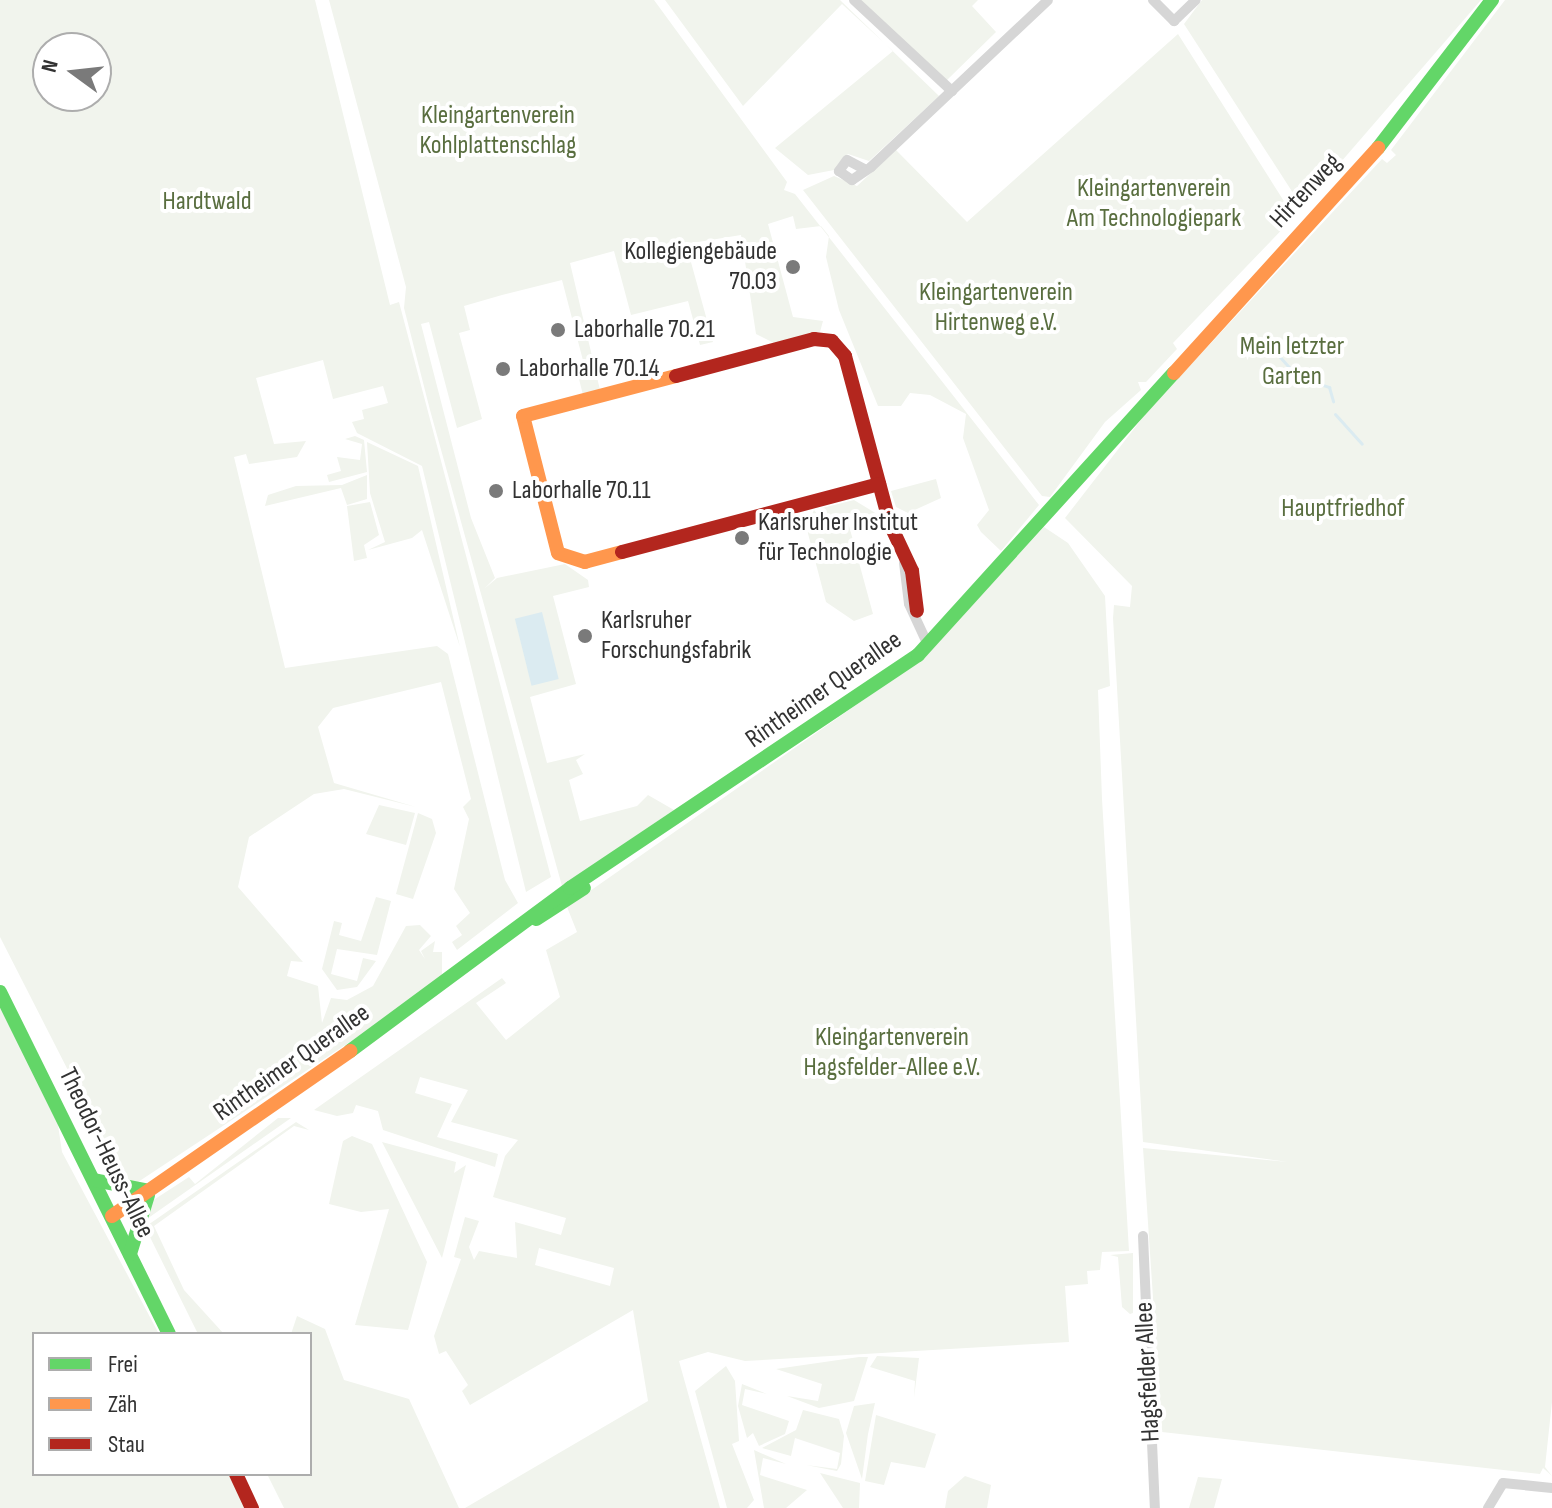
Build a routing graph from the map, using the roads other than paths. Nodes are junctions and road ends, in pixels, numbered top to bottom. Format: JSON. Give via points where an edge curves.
{"nodes":[{"id":1,"x":854,"y":0,"type":"edge"},
{"id":2,"x":1048,"y":0,"type":"edge"},
{"id":3,"x":1153,"y":0,"type":"edge"},
{"id":4,"x":1196,"y":0,"type":"edge"},
{"id":5,"x":1492,"y":0,"type":"edge"},
{"id":6,"x":952,"y":91,"type":"junction"},
{"id":7,"x":866,"y":170,"type":"dead end"},
{"id":8,"x":879,"y":484,"type":"junction"},
{"id":9,"x":1049,"y":514,"type":"joint"},
{"id":10,"x":917,"y":611,"type":"joint"},
{"id":11,"x":928,"y":645,"type":"junction"},
{"id":12,"x":0,"y":992,"type":"edge"},
{"id":13,"x":94,"y":1180,"type":"junction"},
{"id":14,"x":150,"y":1191,"type":"junction"},
{"id":15,"x":112,"y":1216,"type":"junction"},
{"id":16,"x":1143,"y":1236,"type":"dead end"},
{"id":17,"x":130,"y":1255,"type":"junction"},
{"id":18,"x":168,"y":1332,"type":"edge"},
{"id":19,"x":237,"y":1476,"type":"edge"},
{"id":20,"x":1552,"y":1488,"type":"edge"},
{"id":21,"x":252,"y":1508,"type":"edge"},
{"id":22,"x":1155,"y":1508,"type":"edge"},
{"id":23,"x":1488,"y":1508,"type":"edge"}],
"edges":[{"from":1,"to":6,"type":"street"},
{"from":2,"to":6,"type":"street"},
{"from":3,"to":4,"type":"street","via":[[1174,21]]},
{"from":5,"to":9,"type":"street","name":"Hirtenweg","via":[[1396,127],[1149,393]]},
{"from":6,"to":7,"type":"street"},
{"from":8,"to":8,"type":"street","via":[[845,356],[832,341],[814,339],[523,416],[558,553],[585,562]]},
{"from":8,"to":10,"type":"street"},
{"from":9,"to":11,"type":"street","name":"Rintheimer Querallee"},
{"from":10,"to":11,"type":"street"},
{"from":11,"to":14,"type":"street","name":"Rintheimer Querallee"},
{"from":12,"to":13,"type":"street","name":"Theodor-Heuss-Allee"},
{"from":13,"to":14,"type":"street","via":[[123,1191]]},
{"from":13,"to":15,"type":"street","name":"Theodor-Heuss-Allee"},
{"from":14,"to":15,"type":"street","name":"Rintheimer Querallee"},
{"from":14,"to":17,"type":"street","via":[[134,1222]]},
{"from":15,"to":17,"type":"street","name":"Theodor-Heuss-Allee"},
{"from":16,"to":22,"type":"street","name":"Hagsfelder Allee"},
{"from":17,"to":18,"type":"street","name":"Theodor-Heuss-Allee"},
{"from":19,"to":21,"type":"street"},
{"from":20,"to":23,"type":"street","via":[[1503,1483]]}]}
